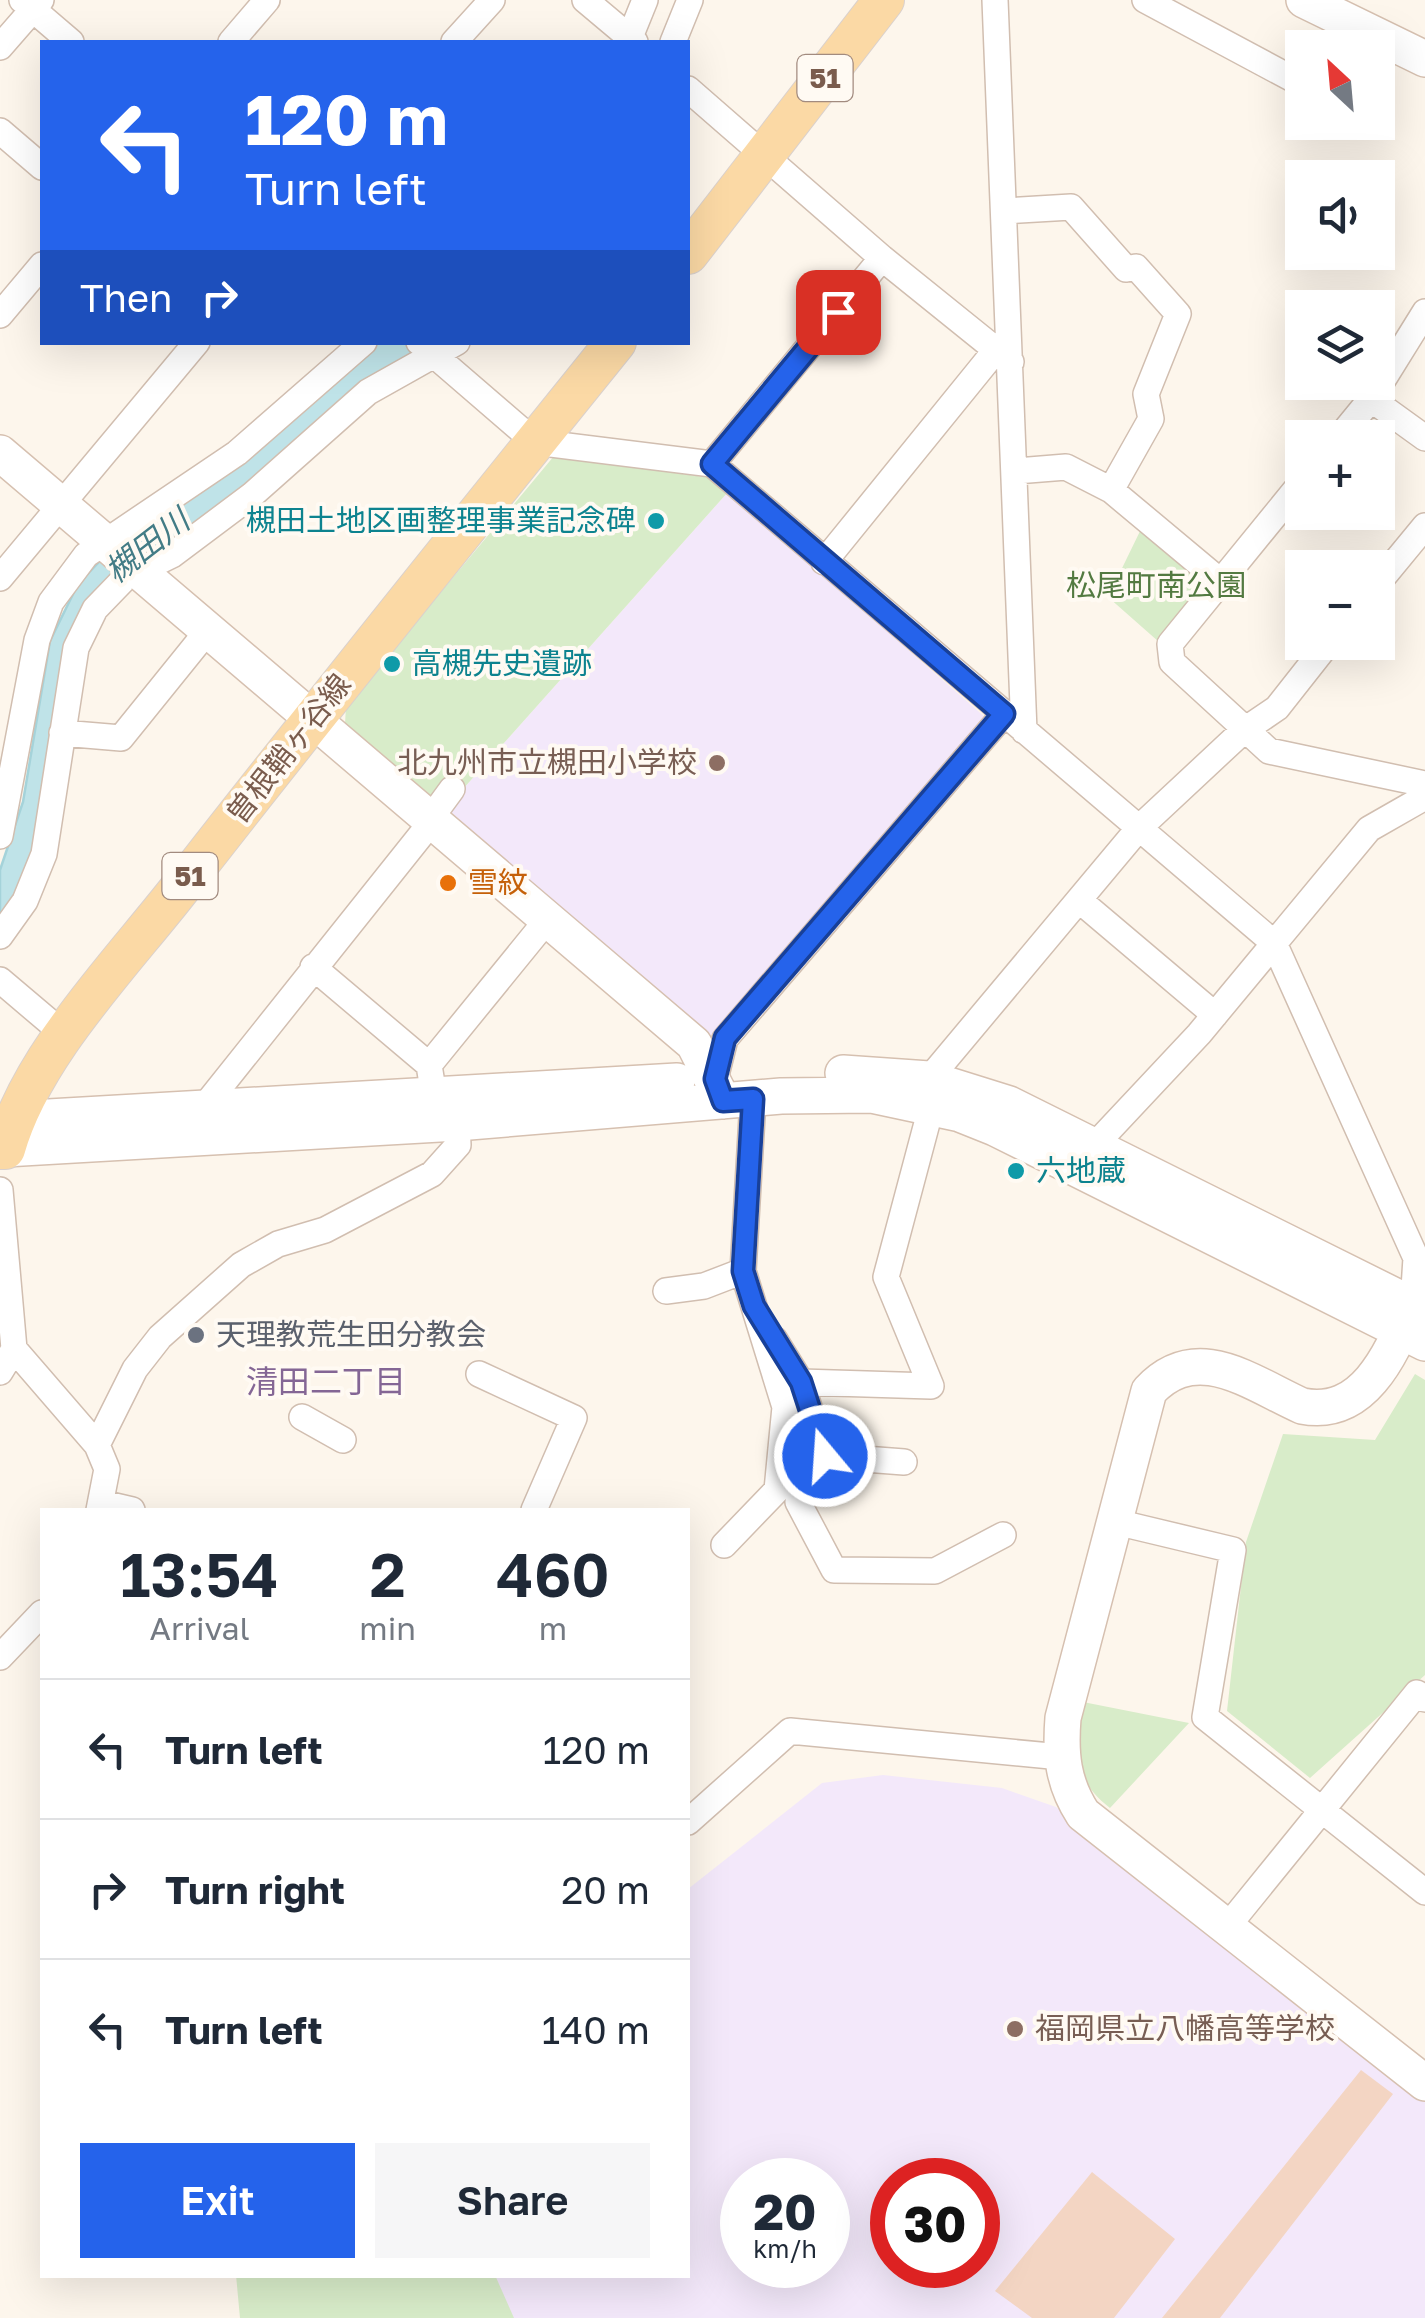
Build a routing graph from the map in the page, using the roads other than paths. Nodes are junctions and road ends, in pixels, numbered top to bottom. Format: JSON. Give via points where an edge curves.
{"nodes":[{"id":1,"x":267,"y":0,"type":"edge"},
{"id":2,"x":492,"y":0,"type":"edge"},
{"id":3,"x":585,"y":0,"type":"edge"},
{"id":4,"x":645,"y":0,"type":"edge"},
{"id":5,"x":690,"y":0,"type":"edge"},
{"id":6,"x":884,"y":0,"type":"edge"},
{"id":7,"x":995,"y":0,"type":"edge"},
{"id":8,"x":1145,"y":0,"type":"edge"},
{"id":9,"x":1304,"y":0,"type":"edge"},
{"id":10,"x":32,"y":3,"type":"edge"},
{"id":11,"x":69,"y":40,"type":"edge"},
{"id":12,"x":233,"y":40,"type":"edge"},
{"id":13,"x":456,"y":40,"type":"edge"},
{"id":14,"x":630,"y":40,"type":"edge"},
{"id":15,"x":631,"y":40,"type":"edge"},
{"id":16,"x":673,"y":40,"type":"edge"},
{"id":17,"x":0,"y":47,"type":"edge"},
{"id":18,"x":1425,"y":59,"type":"edge"},
{"id":19,"x":1285,"y":75,"type":"edge"},
{"id":20,"x":690,"y":91,"type":"edge"},
{"id":21,"x":0,"y":132,"type":"edge"},
{"id":22,"x":766,"y":156,"type":"junction"},
{"id":23,"x":40,"y":165,"type":"edge"},
{"id":24,"x":1004,"y":211,"type":"junction"},
{"id":25,"x":690,"y":251,"type":"edge"},
{"id":26,"x":882,"y":258,"type":"junction"},
{"id":27,"x":40,"y":267,"type":"edge"},
{"id":28,"x":1425,"y":312,"type":"edge"},
{"id":29,"x":0,"y":315,"type":"edge"},
{"id":30,"x":195,"y":345,"type":"edge"},
{"id":31,"x":361,"y":345,"type":"edge"},
{"id":32,"x":614,"y":345,"type":"edge"},
{"id":33,"x":426,"y":348,"type":"edge"},
{"id":34,"x":1004,"y":356,"type":"junction"},
{"id":35,"x":1395,"y":360,"type":"edge"},
{"id":36,"x":1370,"y":400,"type":"edge"},
{"id":37,"x":1372,"y":400,"type":"edge"},
{"id":38,"x":1354,"y":420,"type":"edge"},
{"id":39,"x":1425,"y":438,"type":"edge"},
{"id":40,"x":535,"y":442,"type":"junction"},
{"id":41,"x":0,"y":452,"type":"edge"},
{"id":42,"x":712,"y":464,"type":"junction"},
{"id":43,"x":1016,"y":472,"type":"junction"},
{"id":44,"x":1111,"y":490,"type":"junction"},
{"id":45,"x":1285,"y":503,"type":"edge"},
{"id":46,"x":63,"y":504,"type":"junction"},
{"id":47,"x":1425,"y":526,"type":"edge"},
{"id":48,"x":123,"y":556,"type":"junction"},
{"id":49,"x":824,"y":562,"type":"junction"},
{"id":50,"x":1395,"y":563,"type":"edge"},
{"id":51,"x":0,"y":578,"type":"edge"},
{"id":52,"x":1220,"y":581,"type":"junction"},
{"id":53,"x":209,"y":629,"type":"junction"},
{"id":54,"x":1315,"y":660,"type":"edge"},
{"id":55,"x":314,"y":716,"type":"junction"},
{"id":56,"x":1014,"y":723,"type":"junction"},
{"id":57,"x":1243,"y":731,"type":"junction"},
{"id":58,"x":62,"y":732,"type":"junction"},
{"id":59,"x":1425,"y":784,"type":"edge"},
{"id":60,"x":1425,"y":796,"type":"edge"},
{"id":61,"x":442,"y":804,"type":"junction"},
{"id":62,"x":1140,"y":828,"type":"junction"},
{"id":63,"x":0,"y":836,"type":"edge"},
{"id":64,"x":1079,"y":900,"type":"junction"},
{"id":65,"x":547,"y":920,"type":"junction"},
{"id":66,"x":0,"y":936,"type":"edge"},
{"id":67,"x":1274,"y":943,"type":"junction"},
{"id":68,"x":313,"y":967,"type":"junction"},
{"id":69,"x":0,"y":980,"type":"edge"},
{"id":70,"x":1215,"y":1015,"type":"junction"},
{"id":71,"x":66,"y":1035,"type":"junction"},
{"id":72,"x":730,"y":1093,"type":"junction"},
{"id":73,"x":440,"y":1094,"type":"junction"},
{"id":74,"x":926,"y":1098,"type":"junction"},
{"id":75,"x":204,"y":1107,"type":"junction"},
{"id":76,"x":5,"y":1134,"type":"edge"},
{"id":77,"x":1093,"y":1147,"type":"junction"},
{"id":78,"x":0,"y":1190,"type":"edge"},
{"id":79,"x":743,"y":1271,"type":"junction"},
{"id":80,"x":666,"y":1291,"type":"dead end"},
{"id":81,"x":754,"y":1306,"type":"junction"},
{"id":82,"x":1416,"y":1322,"type":"edge"},
{"id":83,"x":14,"y":1349,"type":"junction"},
{"id":84,"x":0,"y":1372,"type":"edge"},
{"id":85,"x":479,"y":1374,"type":"dead end"},
{"id":86,"x":801,"y":1382,"type":"junction"},
{"id":87,"x":302,"y":1417,"type":"dead end"},
{"id":88,"x":815,"y":1426,"type":"junction"},
{"id":89,"x":344,"y":1440,"type":"dead end"},
{"id":90,"x":97,"y":1445,"type":"junction"},
{"id":91,"x":904,"y":1462,"type":"dead end"},
{"id":92,"x":101,"y":1507,"type":"edge"},
{"id":93,"x":535,"y":1508,"type":"edge"},
{"id":94,"x":1116,"y":1522,"type":"junction"},
{"id":95,"x":1003,"y":1534,"type":"dead end"},
{"id":96,"x":724,"y":1544,"type":"dead end"},
{"id":97,"x":40,"y":1615,"type":"edge"},
{"id":98,"x":0,"y":1657,"type":"edge"},
{"id":99,"x":1425,"y":1699,"type":"edge"},
{"id":100,"x":1061,"y":1758,"type":"junction"},
{"id":101,"x":1322,"y":1811,"type":"junction"},
{"id":102,"x":690,"y":1820,"type":"edge"},
{"id":103,"x":1425,"y":1892,"type":"edge"},
{"id":104,"x":1227,"y":1927,"type":"junction"},
{"id":105,"x":1425,"y":2082,"type":"edge"}],
"edges":[{"from":1,"to":12,"type":"street"},
{"from":2,"to":13,"type":"street"},
{"from":3,"to":14,"type":"street"},
{"from":4,"to":15,"type":"street"},
{"from":5,"to":16,"type":"street"},
{"from":6,"to":22,"type":"main road","number":"51"},
{"from":7,"to":24,"type":"street"},
{"from":8,"to":19,"type":"street"},
{"from":9,"to":18,"type":"street"},
{"from":10,"to":11,"type":"street"},
{"from":10,"to":17,"type":"street"},
{"from":20,"to":22,"type":"street"},
{"from":21,"to":23,"type":"street"},
{"from":22,"to":25,"type":"main road","number":"51"},
{"from":22,"to":26,"type":"street"},
{"from":24,"to":34,"type":"street"},
{"from":24,"to":44,"type":"street","via":[[1071,207],[1178,314],[1146,394],[1151,419]]},
{"from":26,"to":34,"type":"street"},
{"from":26,"to":42,"type":"street"},
{"from":27,"to":29,"type":"street"},
{"from":28,"to":35,"type":"street"},
{"from":30,"to":46,"type":"street"},
{"from":31,"to":48,"type":"street","via":[[237,453],[136,524]]},
{"from":32,"to":40,"type":"main road","name":"曽根鞘ヶ谷線","number":"51"},
{"from":33,"to":40,"type":"street"},
{"from":33,"to":48,"type":"street","via":[[172,555]]},
{"from":34,"to":43,"type":"street"},
{"from":34,"to":49,"type":"street"},
{"from":36,"to":38,"type":"street"},
{"from":37,"to":39,"type":"street"},
{"from":40,"to":42,"type":"street"},
{"from":40,"to":55,"type":"main road","name":"曽根鞘ヶ谷線","number":"51"},
{"from":41,"to":46,"type":"street"},
{"from":42,"to":49,"type":"street"},
{"from":43,"to":44,"type":"street","via":[[1066,467]]},
{"from":43,"to":56,"type":"street"},
{"from":44,"to":52,"type":"street"},
{"from":45,"to":52,"type":"street"},
{"from":46,"to":48,"type":"street"},
{"from":46,"to":51,"type":"street"},
{"from":47,"to":50,"type":"street"},
{"from":48,"to":53,"type":"street"},
{"from":48,"to":58,"type":"street","via":[[125,578],[95,608],[76,648]]},
{"from":48,"to":63,"type":"street","via":[[86,555],[50,602]]},
{"from":49,"to":56,"type":"street"},
{"from":52,"to":57,"type":"street","via":[[1170,644],[1172,662]]},
{"from":53,"to":55,"type":"street"},
{"from":53,"to":58,"type":"street","via":[[120,738]]},
{"from":54,"to":57,"type":"street","via":[[1276,708]]},
{"from":55,"to":61,"type":"street"},
{"from":55,"to":71,"type":"main road","name":"曽根鞘ヶ谷線","number":"51"},
{"from":56,"to":62,"type":"street"},
{"from":56,"to":72,"type":"street","via":[[725,1038]]},
{"from":57,"to":59,"type":"street","via":[[1269,751]]},
{"from":57,"to":62,"type":"street"},
{"from":58,"to":66,"type":"street","via":[[44,854]]},
{"from":60,"to":67,"type":"street","via":[[1369,829]]},
{"from":61,"to":65,"type":"street"},
{"from":61,"to":68,"type":"street"},
{"from":62,"to":64,"type":"street"},
{"from":62,"to":67,"type":"street"},
{"from":64,"to":70,"type":"street"},
{"from":64,"to":74,"type":"street"},
{"from":65,"to":72,"type":"street","via":[[694,1044]]},
{"from":65,"to":73,"type":"street"},
{"from":67,"to":70,"type":"street"},
{"from":67,"to":82,"type":"street","via":[[1416,1258]]},
{"from":68,"to":73,"type":"street"},
{"from":68,"to":75,"type":"street"},
{"from":69,"to":71,"type":"street"},
{"from":70,"to":77,"type":"street"},
{"from":71,"to":76,"type":"main road","name":"曽根鞘ヶ谷線","number":"51"},
{"from":72,"to":73,"type":"street"},
{"from":72,"to":74,"type":"street","via":[[872,1072]]},
{"from":72,"to":79,"type":"street"},
{"from":73,"to":75,"type":"street"},
{"from":73,"to":76,"type":"street"},
{"from":73,"to":90,"type":"street","via":[[458,1145],[432,1174],[241,1265],[134,1369]]},
{"from":74,"to":77,"type":"street","via":[[1009,1104]]},
{"from":74,"to":82,"type":"street"},
{"from":74,"to":86,"type":"street","via":[[886,1277],[931,1386]]},
{"from":75,"to":76,"type":"street"},
{"from":76,"to":78,"type":"street"},
{"from":77,"to":82,"type":"street"},
{"from":78,"to":83,"type":"street"},
{"from":79,"to":80,"type":"street"},
{"from":79,"to":81,"type":"street"},
{"from":81,"to":86,"type":"street"},
{"from":81,"to":96,"type":"street","via":[[785,1407],[777,1490]]},
{"from":82,"to":94,"type":"street","via":[[1370,1385],[1318,1409],[1207,1366],[1168,1370],[1149,1391]]},
{"from":83,"to":84,"type":"street"},
{"from":83,"to":90,"type":"street"},
{"from":85,"to":93,"type":"street","via":[[574,1418]]},
{"from":86,"to":88,"type":"street"},
{"from":87,"to":89,"type":"street"},
{"from":88,"to":91,"type":"street","via":[[825,1456]]},
{"from":88,"to":95,"type":"street","via":[[798,1502],[834,1570],[935,1572]]},
{"from":90,"to":92,"type":"street","via":[[107,1469]]},
{"from":94,"to":100,"type":"street","via":[[1062,1718]]},
{"from":94,"to":101,"type":"street","via":[[1232,1550],[1205,1717]]},
{"from":97,"to":98,"type":"street"},
{"from":99,"to":101,"type":"street","via":[[1417,1692]]},
{"from":100,"to":102,"type":"street","via":[[790,1731]]},
{"from":100,"to":104,"type":"street","via":[[1083,1814]]},
{"from":101,"to":103,"type":"street"},
{"from":101,"to":104,"type":"street"},
{"from":104,"to":105,"type":"street"}]}
